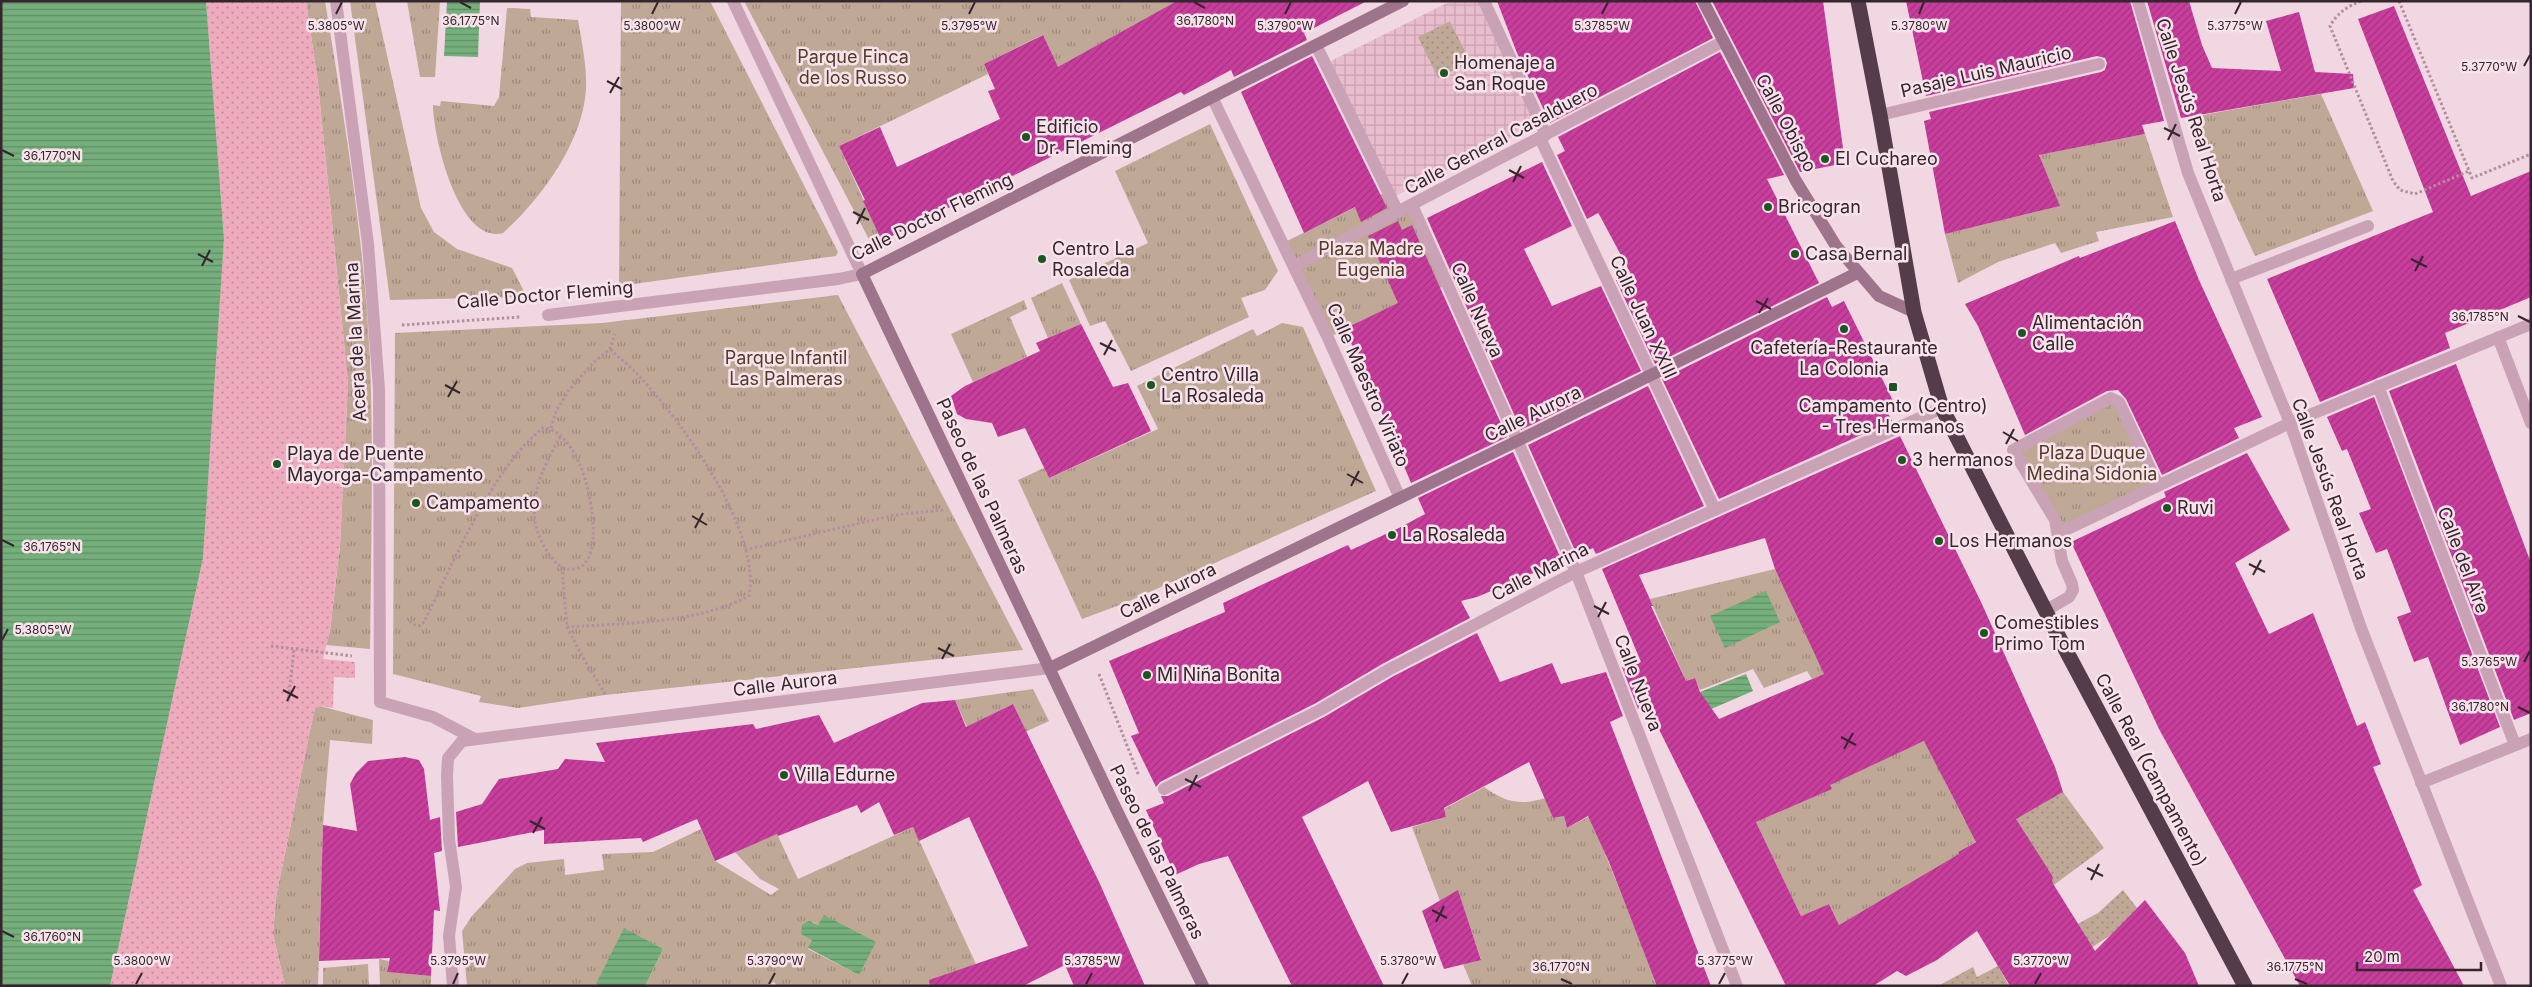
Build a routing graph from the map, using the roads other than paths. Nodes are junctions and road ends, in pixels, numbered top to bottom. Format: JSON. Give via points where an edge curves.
{"nodes":[{"id":1,"x":336,"y":1,"type":"edge"},
{"id":2,"x":733,"y":1,"type":"edge"},
{"id":3,"x":1403,"y":1,"type":"edge"},
{"id":4,"x":1484,"y":1,"type":"edge"},
{"id":5,"x":1704,"y":1,"type":"edge"},
{"id":6,"x":1858,"y":1,"type":"edge"},
{"id":7,"x":2138,"y":1,"type":"edge"},
{"id":8,"x":1724,"y":41,"type":"junction"},
{"id":9,"x":1316,"y":45,"type":"junction"},
{"id":10,"x":2099,"y":64,"type":"dead end"},
{"id":11,"x":1212,"y":97,"type":"junction"},
{"id":12,"x":1880,"y":115,"type":"junction"},
{"id":13,"x":1543,"y":137,"type":"junction"},
{"id":14,"x":1412,"y":205,"type":"junction"},
{"id":15,"x":1398,"y":212,"type":"junction"},
{"id":16,"x":2368,"y":226,"type":"dead end"},
{"id":17,"x":1294,"y":266,"type":"junction"},
{"id":18,"x":1857,"y":273,"type":"junction"},
{"id":19,"x":862,"y":274,"type":"junction"},
{"id":20,"x":2231,"y":279,"type":"junction"},
{"id":21,"x":1914,"y":312,"type":"junction"},
{"id":22,"x":548,"y":315,"type":"road end"},
{"id":23,"x":2531,"y":324,"type":"edge"},
{"id":24,"x":2498,"y":337,"type":"junction"},
{"id":25,"x":1652,"y":375,"type":"junction"},
{"id":26,"x":2378,"y":386,"type":"junction"},
{"id":27,"x":1942,"y":408,"type":"junction"},
{"id":28,"x":2290,"y":423,"type":"junction"},
{"id":29,"x":2531,"y":423,"type":"edge"},
{"id":30,"x":1516,"y":441,"type":"junction"},
{"id":31,"x":2158,"y":485,"type":"junction"},
{"id":32,"x":1400,"y":498,"type":"junction"},
{"id":33,"x":1714,"y":510,"type":"junction"},
{"id":34,"x":2059,"y":533,"type":"junction"},
{"id":35,"x":1576,"y":572,"type":"junction"},
{"id":36,"x":2045,"y":611,"type":"junction"},
{"id":37,"x":1050,"y":668,"type":"junction"},
{"id":38,"x":473,"y":738,"type":"junction"},
{"id":39,"x":2531,"y":739,"type":"edge"},
{"id":40,"x":2515,"y":745,"type":"junction"},
{"id":41,"x":2421,"y":783,"type":"junction"},
{"id":42,"x":1164,"y":789,"type":"dead end"},
{"id":43,"x":453,"y":986,"type":"edge"},
{"id":44,"x":1203,"y":986,"type":"edge"},
{"id":45,"x":1737,"y":986,"type":"edge"},
{"id":46,"x":2245,"y":986,"type":"edge"},
{"id":47,"x":2500,"y":986,"type":"edge"}],
"edges":[{"from":1,"to":38,"type":"street","name":"Acera de la Marina","via":[[368,244],[379,389],[380,702],[433,717]]},
{"from":2,"to":19,"type":"street","name":"Paseo de las Palmeras"},
{"from":3,"to":9,"type":"street","name":"Calle Doctor Fleming"},
{"from":4,"to":13,"type":"street","name":"Calle Juan XXIII"},
{"from":5,"to":8,"type":"street","name":"Calle Obispo"},
{"from":6,"to":12,"type":"highway","name":"Calle Real (Campamento)"},
{"from":7,"to":20,"type":"street","name":"Calle Jesús Real Horta","via":[[2188,172]]},
{"from":8,"to":13,"type":"street","name":"Calle General Casalduero"},
{"from":8,"to":18,"type":"street","name":"Calle Obispo","via":[[1796,181],[1836,246]]},
{"from":9,"to":11,"type":"street","name":"Calle Doctor Fleming"},
{"from":9,"to":15,"type":"street"},
{"from":10,"to":12,"type":"street","name":"Pasaje Luis Mauricio"},
{"from":11,"to":17,"type":"street","name":"Calle Maestro Viriato"},
{"from":11,"to":19,"type":"street","name":"Calle Doctor Fleming"},
{"from":12,"to":21,"type":"highway","name":"Calle Real (Campamento)"},
{"from":13,"to":14,"type":"street","name":"Calle General Casalduero"},
{"from":13,"to":25,"type":"street","name":"Calle Juan XXIII"},
{"from":14,"to":15,"type":"street","name":"Calle General Casalduero"},
{"from":14,"to":30,"type":"street","name":"Calle Nueva"},
{"from":15,"to":17,"type":"street","name":"Calle General Casalduero"},
{"from":16,"to":20,"type":"street"},
{"from":17,"to":32,"type":"street","name":"Calle Maestro Viriato"},
{"from":18,"to":21,"type":"street","name":"Calle Obispo","via":[[1879,296]]},
{"from":18,"to":25,"type":"street","name":"Calle Aurora"},
{"from":19,"to":22,"type":"street","name":"Calle Doctor Fleming"},
{"from":19,"to":37,"type":"street","name":"Paseo de las Palmeras"},
{"from":20,"to":28,"type":"street","name":"Calle Jesús Real Horta"},
{"from":21,"to":27,"type":"highway","name":"Calle Real (Campamento)"},
{"from":23,"to":24,"type":"street"},
{"from":24,"to":26,"type":"street"},
{"from":24,"to":29,"type":"street"},
{"from":25,"to":30,"type":"street","name":"Calle Aurora"},
{"from":25,"to":33,"type":"street","name":"Calle Juan XXIII"},
{"from":26,"to":28,"type":"street"},
{"from":26,"to":40,"type":"street","name":"Calle del Aire"},
{"from":27,"to":33,"type":"street","name":"Calle Marina"},
{"from":27,"to":36,"type":"highway","name":"Calle Real (Campamento)"},
{"from":28,"to":31,"type":"street"},
{"from":28,"to":41,"type":"street","name":"Calle Jesús Real Horta","via":[[2361,628]]},
{"from":30,"to":32,"type":"street","name":"Calle Aurora"},
{"from":30,"to":35,"type":"street","name":"Calle Nueva"},
{"from":31,"to":34,"type":"street"},
{"from":31,"to":34,"type":"street","via":[[2119,402],[2111,398],[2013,450],[2055,520]]},
{"from":32,"to":37,"type":"street","name":"Calle Aurora"},
{"from":33,"to":35,"type":"street","name":"Calle Marina"},
{"from":34,"to":36,"type":"street","via":[[2062,561],[2073,590],[2069,597]]},
{"from":35,"to":42,"type":"street","name":"Calle Marina","via":[[1388,670],[1320,710]]},
{"from":35,"to":45,"type":"street","name":"Calle Nueva"},
{"from":36,"to":46,"type":"highway","name":"Calle Real (Campamento)"},
{"from":37,"to":38,"type":"street","name":"Calle Aurora"},
{"from":37,"to":44,"type":"street","name":"Paseo de las Palmeras"},
{"from":38,"to":43,"type":"street","name":"Calle Aurora","via":[[458,744],[448,762],[449,839],[456,887],[449,936]]},
{"from":39,"to":40,"type":"street"},
{"from":40,"to":41,"type":"street"},
{"from":41,"to":47,"type":"street","name":"Calle Jesús Real Horta"}]}
